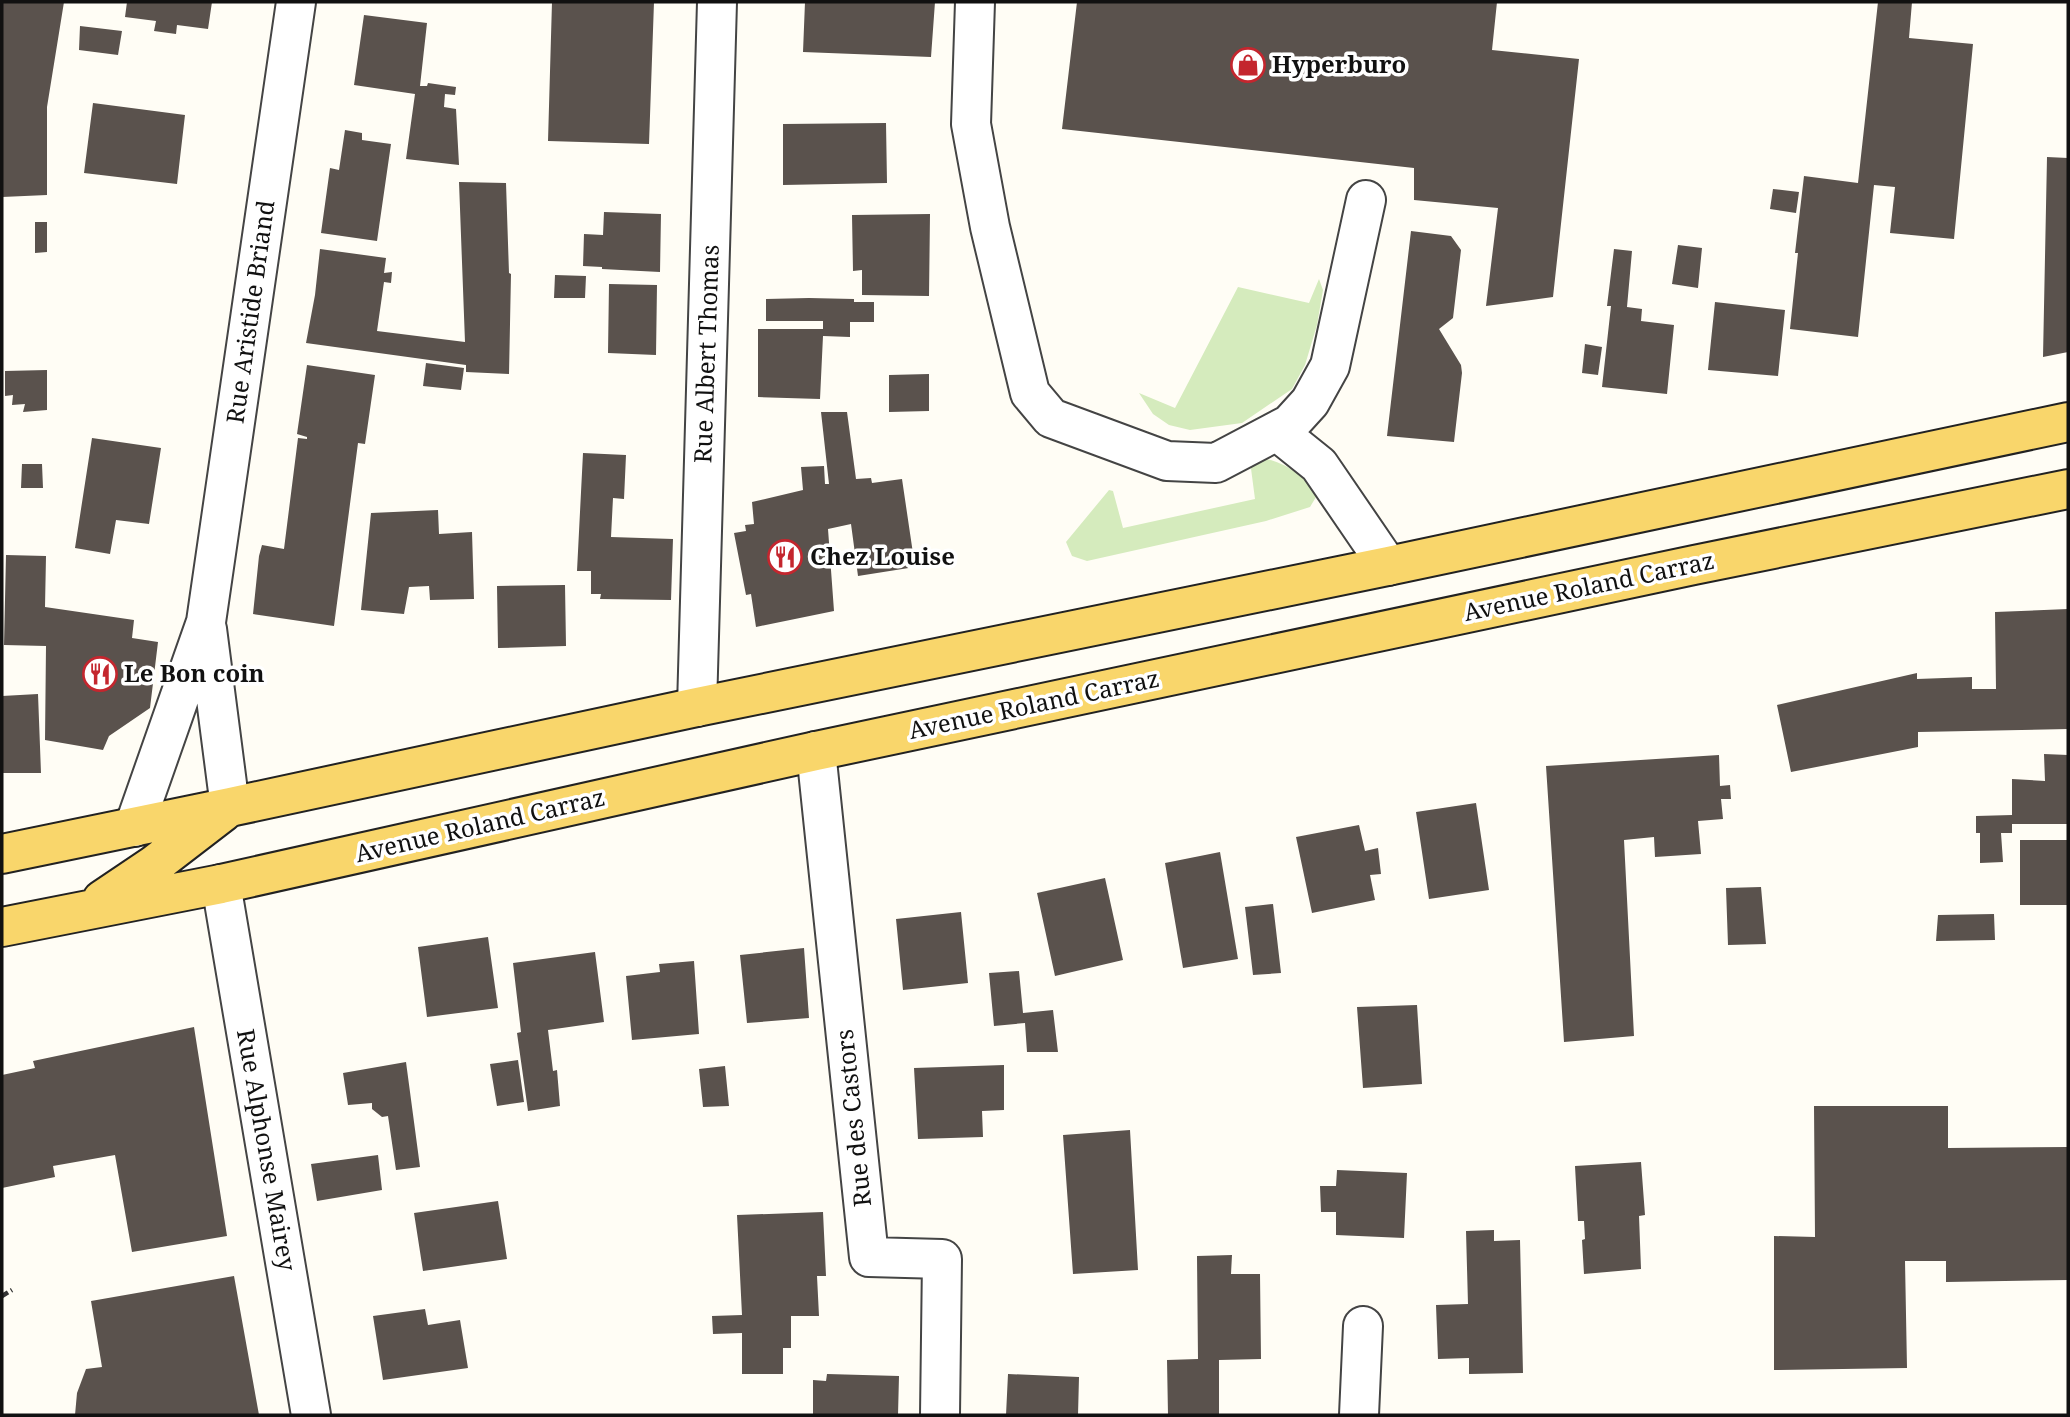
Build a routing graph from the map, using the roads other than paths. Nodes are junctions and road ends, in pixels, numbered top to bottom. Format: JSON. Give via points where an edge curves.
{"nodes":[{"id":1,"x":296,"y":2,"type":"edge"},
{"id":2,"x":718,"y":2,"type":"edge"},
{"id":3,"x":975,"y":2,"type":"edge"},
{"id":4,"x":1366,"y":200,"type":"dead end"},
{"id":5,"x":2068,"y":422,"type":"edge"},
{"id":6,"x":1278,"y":432,"type":"junction"},
{"id":7,"x":2068,"y":489,"type":"edge"},
{"id":8,"x":1388,"y":566,"type":"junction"},
{"id":9,"x":206,"y":622,"type":"junction"},
{"id":10,"x":697,"y":707,"type":"junction"},
{"id":11,"x":816,"y":751,"type":"junction"},
{"id":12,"x":230,"y":807,"type":"junction"},
{"id":13,"x":134,"y":827,"type":"junction"},
{"id":14,"x":2,"y":854,"type":"edge"},
{"id":15,"x":220,"y":884,"type":"junction"},
{"id":16,"x":86,"y":910,"type":"junction"},
{"id":17,"x":2,"y":927,"type":"edge"},
{"id":18,"x":1363,"y":1326,"type":"dead end"},
{"id":19,"x":311,"y":1415,"type":"edge"},
{"id":20,"x":940,"y":1415,"type":"edge"},
{"id":21,"x":1360,"y":1415,"type":"edge"}],
"edges":[{"from":1,"to":9,"type":"street","name":"Rue Aristide Briand"},
{"from":2,"to":10,"type":"street","name":"Rue Albert Thomas"},
{"from":3,"to":6,"type":"street","via":[[971,124],[990,227],[1030,393],[1051,418],[1167,461],[1216,463]]},
{"from":4,"to":6,"type":"street","via":[[1330,366],[1310,402]]},
{"from":5,"to":8,"type":"main road"},
{"from":6,"to":8,"type":"street","via":[[1319,466]]},
{"from":7,"to":11,"type":"main road","name":"Avenue Roland Carraz"},
{"from":8,"to":10,"type":"main road"},
{"from":9,"to":12,"type":"street","name":"Rue Aristide Briand"},
{"from":9,"to":13,"type":"street","name":"Rue Aristide Briand"},
{"from":10,"to":12,"type":"main road"},
{"from":11,"to":15,"type":"main road","name":"Avenue Roland Carraz"},
{"from":11,"to":20,"type":"street","name":"Rue des Castors","via":[[869,1257],[942,1259]]},
{"from":12,"to":13,"type":"main road"},
{"from":12,"to":16,"type":"main road"},
{"from":13,"to":14,"type":"main road"},
{"from":15,"to":16,"type":"main road","name":"Avenue Roland Carraz"},
{"from":15,"to":19,"type":"street","name":"Rue Alphonse Mairey"},
{"from":16,"to":17,"type":"main road","name":"Avenue Roland Carraz"},
{"from":18,"to":21,"type":"street"}]}
